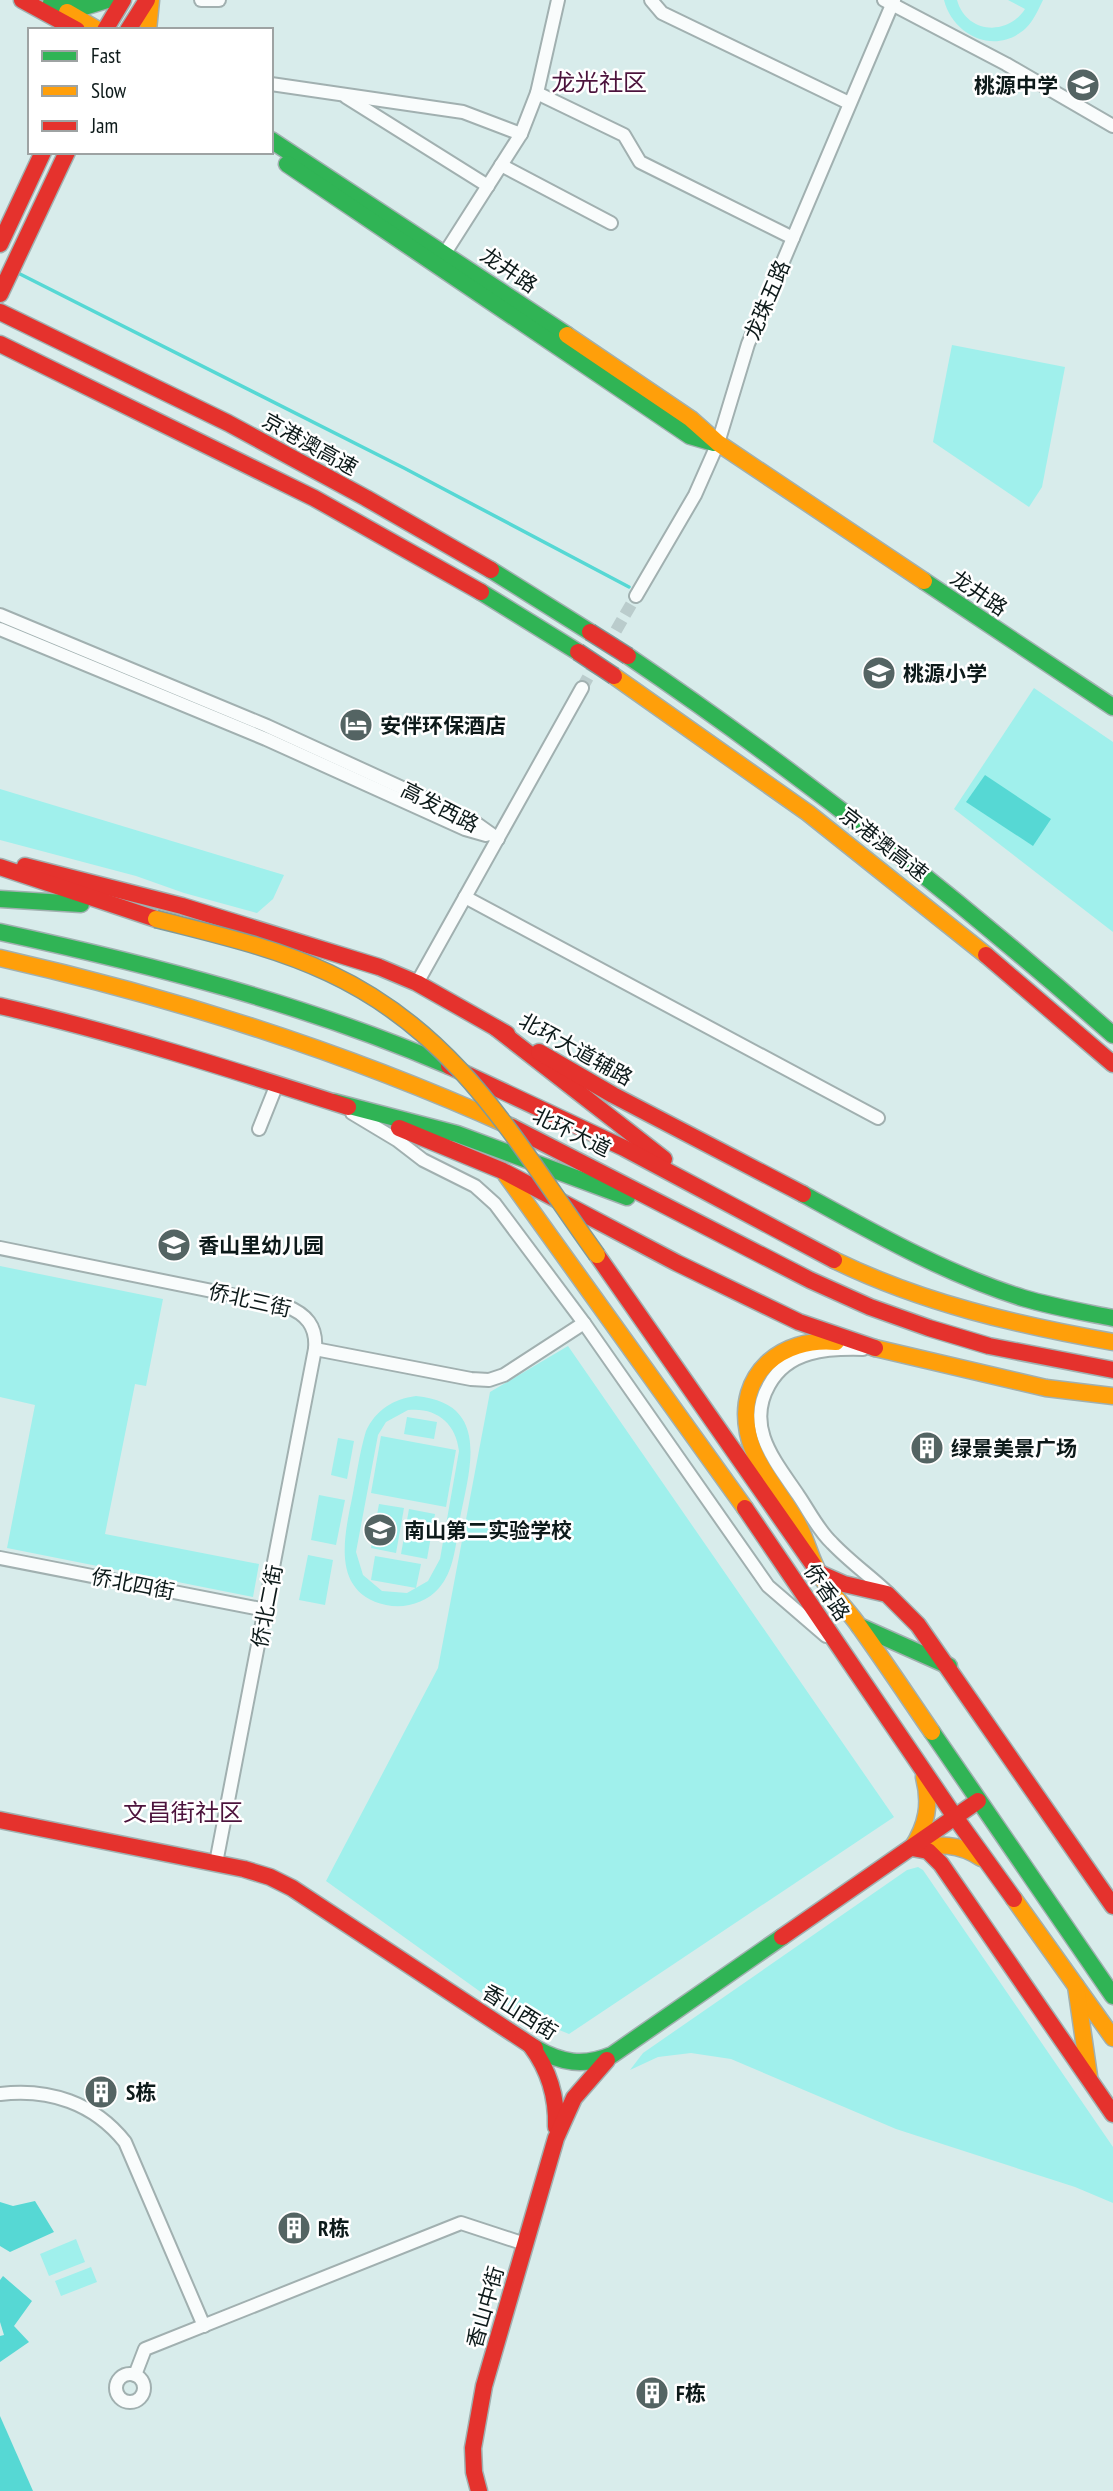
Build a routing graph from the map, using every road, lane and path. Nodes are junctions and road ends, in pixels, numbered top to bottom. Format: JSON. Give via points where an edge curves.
{"nodes":[{"id":1,"x":22,"y":0,"type":"edge"},
{"id":2,"x":107,"y":0,"type":"edge"},
{"id":3,"x":123,"y":0,"type":"edge"},
{"id":4,"x":149,"y":0,"type":"edge"},
{"id":5,"x":201,"y":0,"type":"edge"},
{"id":6,"x":219,"y":0,"type":"edge"},
{"id":7,"x":558,"y":0,"type":"edge"},
{"id":8,"x":652,"y":0,"type":"edge"},
{"id":9,"x":890,"y":1,"type":"edge"},
{"id":10,"x":47,"y":5,"type":"edge"},
{"id":11,"x":58,"y":28,"type":"edge"},
{"id":12,"x":75,"y":28,"type":"edge"},
{"id":13,"x":94,"y":28,"type":"edge"},
{"id":14,"x":106,"y":28,"type":"edge"},
{"id":15,"x":129,"y":28,"type":"edge"},
{"id":16,"x":148,"y":28,"type":"edge"},
{"id":17,"x":273,"y":84,"type":"edge"},
{"id":18,"x":537,"y":93,"type":"junction"},
{"id":19,"x":341,"y":94,"type":"junction"},
{"id":20,"x":849,"y":103,"type":"junction"},
{"id":21,"x":1113,"y":126,"type":"edge"},
{"id":22,"x":521,"y":134,"type":"junction"},
{"id":23,"x":273,"y":141,"type":"edge"},
{"id":24,"x":42,"y":154,"type":"edge"},
{"id":25,"x":66,"y":154,"type":"edge"},
{"id":26,"x":272,"y":154,"type":"edge"},
{"id":27,"x":501,"y":165,"type":"junction"},
{"id":28,"x":488,"y":186,"type":"junction"},
{"id":29,"x":611,"y":223,"type":"dead end"},
{"id":30,"x":793,"y":238,"type":"junction"},
{"id":31,"x":2,"y":240,"type":"edge"},
{"id":32,"x":445,"y":253,"type":"junction"},
{"id":33,"x":0,"y":294,"type":"edge"},
{"id":34,"x":0,"y":312,"type":"edge"},
{"id":35,"x":0,"y":344,"type":"edge"},
{"id":36,"x":718,"y":443,"type":"junction"},
{"id":37,"x":636,"y":596,"type":"tunnel mouth"},
{"id":38,"x":0,"y":615,"type":"edge"},
{"id":39,"x":0,"y":629,"type":"edge"},
{"id":40,"x":582,"y":688,"type":"tunnel mouth"},
{"id":41,"x":1113,"y":707,"type":"edge"},
{"id":42,"x":498,"y":839,"type":"junction"},
{"id":43,"x":0,"y":860,"type":"edge"},
{"id":44,"x":0,"y":867,"type":"edge"},
{"id":45,"x":465,"y":897,"type":"junction"},
{"id":46,"x":0,"y":899,"type":"edge"},
{"id":47,"x":156,"y":919,"type":"junction"},
{"id":48,"x":0,"y":932,"type":"edge"},
{"id":49,"x":0,"y":958,"type":"edge"},
{"id":50,"x":417,"y":984,"type":"junction"},
{"id":51,"x":0,"y":1006,"type":"edge"},
{"id":52,"x":496,"y":1028,"type":"junction"},
{"id":53,"x":1113,"y":1035,"type":"edge"},
{"id":54,"x":1113,"y":1064,"type":"edge"},
{"id":55,"x":277,"y":1084,"type":"junction"},
{"id":56,"x":334,"y":1102,"type":"junction"},
{"id":57,"x":878,"y":1118,"type":"dead end"},
{"id":58,"x":259,"y":1129,"type":"dead end"},
{"id":59,"x":503,"y":1171,"type":"junction"},
{"id":60,"x":703,"y":1189,"type":"junction"},
{"id":61,"x":699,"y":1222,"type":"junction"},
{"id":62,"x":0,"y":1248,"type":"edge"},
{"id":63,"x":1113,"y":1318,"type":"edge"},
{"id":64,"x":583,"y":1323,"type":"junction"},
{"id":65,"x":1113,"y":1342,"type":"edge"},
{"id":66,"x":315,"y":1349,"type":"junction"},
{"id":67,"x":882,"y":1350,"type":"junction"},
{"id":68,"x":1113,"y":1370,"type":"edge"},
{"id":69,"x":1113,"y":1396,"type":"edge"},
{"id":70,"x":0,"y":1558,"type":"edge"},
{"id":71,"x":820,"y":1573,"type":"junction"},
{"id":72,"x":893,"y":1598,"type":"junction"},
{"id":73,"x":266,"y":1610,"type":"junction"},
{"id":74,"x":859,"y":1626,"type":"junction"},
{"id":75,"x":839,"y":1648,"type":"junction"},
{"id":76,"x":948,"y":1665,"type":"junction"},
{"id":77,"x":920,"y":1765,"type":"junction"},
{"id":78,"x":978,"y":1801,"type":"junction"},
{"id":79,"x":955,"y":1817,"type":"junction"},
{"id":80,"x":0,"y":1820,"type":"edge"},
{"id":81,"x":912,"y":1848,"type":"junction"},
{"id":82,"x":216,"y":1863,"type":"junction"},
{"id":83,"x":989,"y":1864,"type":"junction"},
{"id":84,"x":1107,"y":1886,"type":"edge"},
{"id":85,"x":1044,"y":1896,"type":"junction"},
{"id":86,"x":1113,"y":1906,"type":"edge"},
{"id":87,"x":1023,"y":1912,"type":"junction"},
{"id":88,"x":1076,"y":1986,"type":"junction"},
{"id":89,"x":1113,"y":1996,"type":"edge"},
{"id":90,"x":1113,"y":2038,"type":"edge"},
{"id":91,"x":528,"y":2043,"type":"junction"},
{"id":92,"x":612,"y":2055,"type":"junction"},
{"id":93,"x":1090,"y":2082,"type":"junction"},
{"id":94,"x":0,"y":2094,"type":"edge"},
{"id":95,"x":1113,"y":2114,"type":"edge"},
{"id":96,"x":556,"y":2138,"type":"junction"},
{"id":97,"x":525,"y":2244,"type":"junction"},
{"id":98,"x":204,"y":2326,"type":"junction"},
{"id":99,"x":135,"y":2375,"type":"dead end"},
{"id":100,"x":479,"y":2491,"type":"edge"}],
"edges":[{"from":1,"to":10,"type":"main road"},
{"from":2,"to":10,"type":"main road","via":[[84,7]]},
{"from":3,"to":14,"type":"main road"},
{"from":4,"to":15,"type":"main road"},
{"from":4,"to":16,"type":"main road"},
{"from":5,"to":6,"type":"street"},
{"from":7,"to":18,"type":"street"},
{"from":8,"to":20,"type":"street","via":[[662,13]]},
{"from":9,"to":20,"type":"street","name":"龙珠五路"},
{"from":9,"to":21,"type":"street"},
{"from":10,"to":11,"type":"main road"},
{"from":10,"to":12,"type":"main road"},
{"from":10,"to":13,"type":"main road"},
{"from":17,"to":19,"type":"street"},
{"from":18,"to":22,"type":"street"},
{"from":18,"to":30,"type":"street","via":[[624,135],[640,162]]},
{"from":19,"to":22,"type":"street","via":[[463,112]]},
{"from":19,"to":28,"type":"street"},
{"from":20,"to":30,"type":"street","name":"龙珠五路"},
{"from":22,"to":27,"type":"street"},
{"from":23,"to":32,"type":"main road","name":"龙井路"},
{"from":24,"to":31,"type":"main road"},
{"from":25,"to":33,"type":"main road"},
{"from":26,"to":36,"type":"main road","name":"龙井路","via":[[690,436]]},
{"from":27,"to":28,"type":"street"},
{"from":27,"to":29,"type":"street"},
{"from":28,"to":32,"type":"street"},
{"from":30,"to":36,"type":"street","name":"龙珠五路","via":[[748,344]]},
{"from":32,"to":36,"type":"main road","name":"龙井路","via":[[691,419]]},
{"from":34,"to":53,"type":"main road","name":"京港澳高速","bridge":true,"via":[[227,422],[391,512],[628,656],[901,855]]},
{"from":35,"to":54,"type":"main road","name":"京港澳高速","bridge":true,"via":[[208,443],[359,522],[578,652],[746,766],[895,878]]},
{"from":36,"to":37,"type":"street","name":"龙珠五路","via":[[695,495]]},
{"from":36,"to":41,"type":"main road","name":"龙井路"},
{"from":38,"to":42,"type":"street","name":"高发西路","via":[[267,726],[470,819]]},
{"from":39,"to":42,"type":"street","name":"高发西路","via":[[267,739],[465,829]]},
{"from":40,"to":42,"type":"street"},
{"from":42,"to":45,"type":"street"},
{"from":43,"to":50,"type":"main road","name":"北环大道辅路","via":[[259,928]]},
{"from":44,"to":47,"type":"main road"},
{"from":45,"to":50,"type":"street"},
{"from":45,"to":57,"type":"street"},
{"from":46,"to":47,"type":"main road","via":[[83,904]]},
{"from":47,"to":71,"type":"main road","bridge":true,"via":[[307,962],[357,986],[419,1028],[475,1085]]},
{"from":48,"to":60,"type":"main road","name":"北环大道","via":[[129,961],[345,1025],[484,1082]]},
{"from":49,"to":61,"type":"main road","name":"北环大道","via":[[212,1011],[381,1070],[552,1145]]},
{"from":50,"to":52,"type":"main road","name":"北环大道辅路"},
{"from":51,"to":55,"type":"main road","via":[[92,1027]]},
{"from":52,"to":60,"type":"main road"},
{"from":52,"to":63,"type":"main road","name":"北环大道辅路","via":[[941,1267],[1030,1301]]},
{"from":55,"to":56,"type":"main road"},
{"from":55,"to":58,"type":"street"},
{"from":56,"to":59,"type":"main road"},
{"from":56,"to":61,"type":"main road","via":[[469,1138]]},
{"from":56,"to":64,"type":"street","via":[[423,1160],[486,1194]]},
{"from":59,"to":67,"type":"main road","via":[[765,1308]]},
{"from":59,"to":75,"type":"main road","name":"侨香路"},
{"from":60,"to":65,"type":"main road","name":"北环大道","via":[[891,1285],[1032,1328]]},
{"from":61,"to":68,"type":"main road","name":"北环大道","via":[[867,1306],[988,1346]]},
{"from":62,"to":66,"type":"street","name":"侨北三街","via":[[286,1306],[307,1318],[315,1333]]},
{"from":64,"to":66,"type":"street","via":[[504,1375],[489,1380]]},
{"from":64,"to":75,"type":"street","via":[[768,1586]]},
{"from":66,"to":73,"type":"street","name":"侨北二街"},
{"from":67,"to":69,"type":"main road","via":[[1046,1388]]},
{"from":67,"to":71,"type":"main road","via":[[829,1341],[803,1342],[766,1364],[750,1391],[746,1420],[752,1448],[798,1523]]},
{"from":67,"to":72,"type":"street","via":[[828,1349],[793,1360],[781,1367],[766,1389],[760,1420],[771,1456],[826,1536]]},
{"from":70,"to":73,"type":"street","name":"侨北四街"},
{"from":71,"to":72,"type":"main road"},
{"from":71,"to":74,"type":"main road","name":"侨香路"},
{"from":72,"to":76,"type":"main road"},
{"from":73,"to":82,"type":"street","name":"侨北二街"},
{"from":74,"to":76,"type":"main road"},
{"from":74,"to":78,"type":"main road","name":"侨香路"},
{"from":75,"to":77,"type":"main road","name":"侨香路"},
{"from":76,"to":84,"type":"main road"},
{"from":77,"to":79,"type":"main road","name":"侨香路"},
{"from":77,"to":81,"type":"main road","via":[[930,1807],[926,1825]]},
{"from":78,"to":79,"type":"main road","name":"香山西街"},
{"from":78,"to":85,"type":"main road","name":"侨香路"},
{"from":79,"to":81,"type":"main road","name":"香山西街"},
{"from":79,"to":83,"type":"main road","name":"侨香路"},
{"from":80,"to":82,"type":"main road","name":"香山西街"},
{"from":81,"to":83,"type":"main road","via":[[956,1845]]},
{"from":81,"to":92,"type":"main road","name":"香山西街"},
{"from":81,"to":93,"type":"main road","via":[[934,1856]]},
{"from":82,"to":91,"type":"main road","name":"香山西街","via":[[281,1882]]},
{"from":83,"to":87,"type":"main road","name":"侨香路"},
{"from":84,"to":86,"type":"main road"},
{"from":85,"to":87,"type":"main road"},
{"from":85,"to":89,"type":"main road","name":"侨香路"},
{"from":87,"to":88,"type":"main road","name":"侨香路"},
{"from":88,"to":90,"type":"main road","name":"侨香路"},
{"from":88,"to":93,"type":"main road"},
{"from":91,"to":92,"type":"main road","name":"香山西街","via":[[572,2063],[586,2064]]},
{"from":91,"to":96,"type":"main road","name":"香山中街","via":[[551,2083]]},
{"from":92,"to":96,"type":"main road","name":"香山中街","via":[[574,2098]]},
{"from":93,"to":95,"type":"main road"},
{"from":94,"to":98,"type":"street","via":[[22,2091],[73,2101],[114,2127],[125,2142]]},
{"from":96,"to":97,"type":"main road","name":"香山中街"},
{"from":97,"to":98,"type":"street","via":[[461,2223]]},
{"from":97,"to":100,"type":"main road","name":"香山中街","via":[[474,2437],[472,2460]]},
{"from":98,"to":99,"type":"street","via":[[145,2349]]}]}
